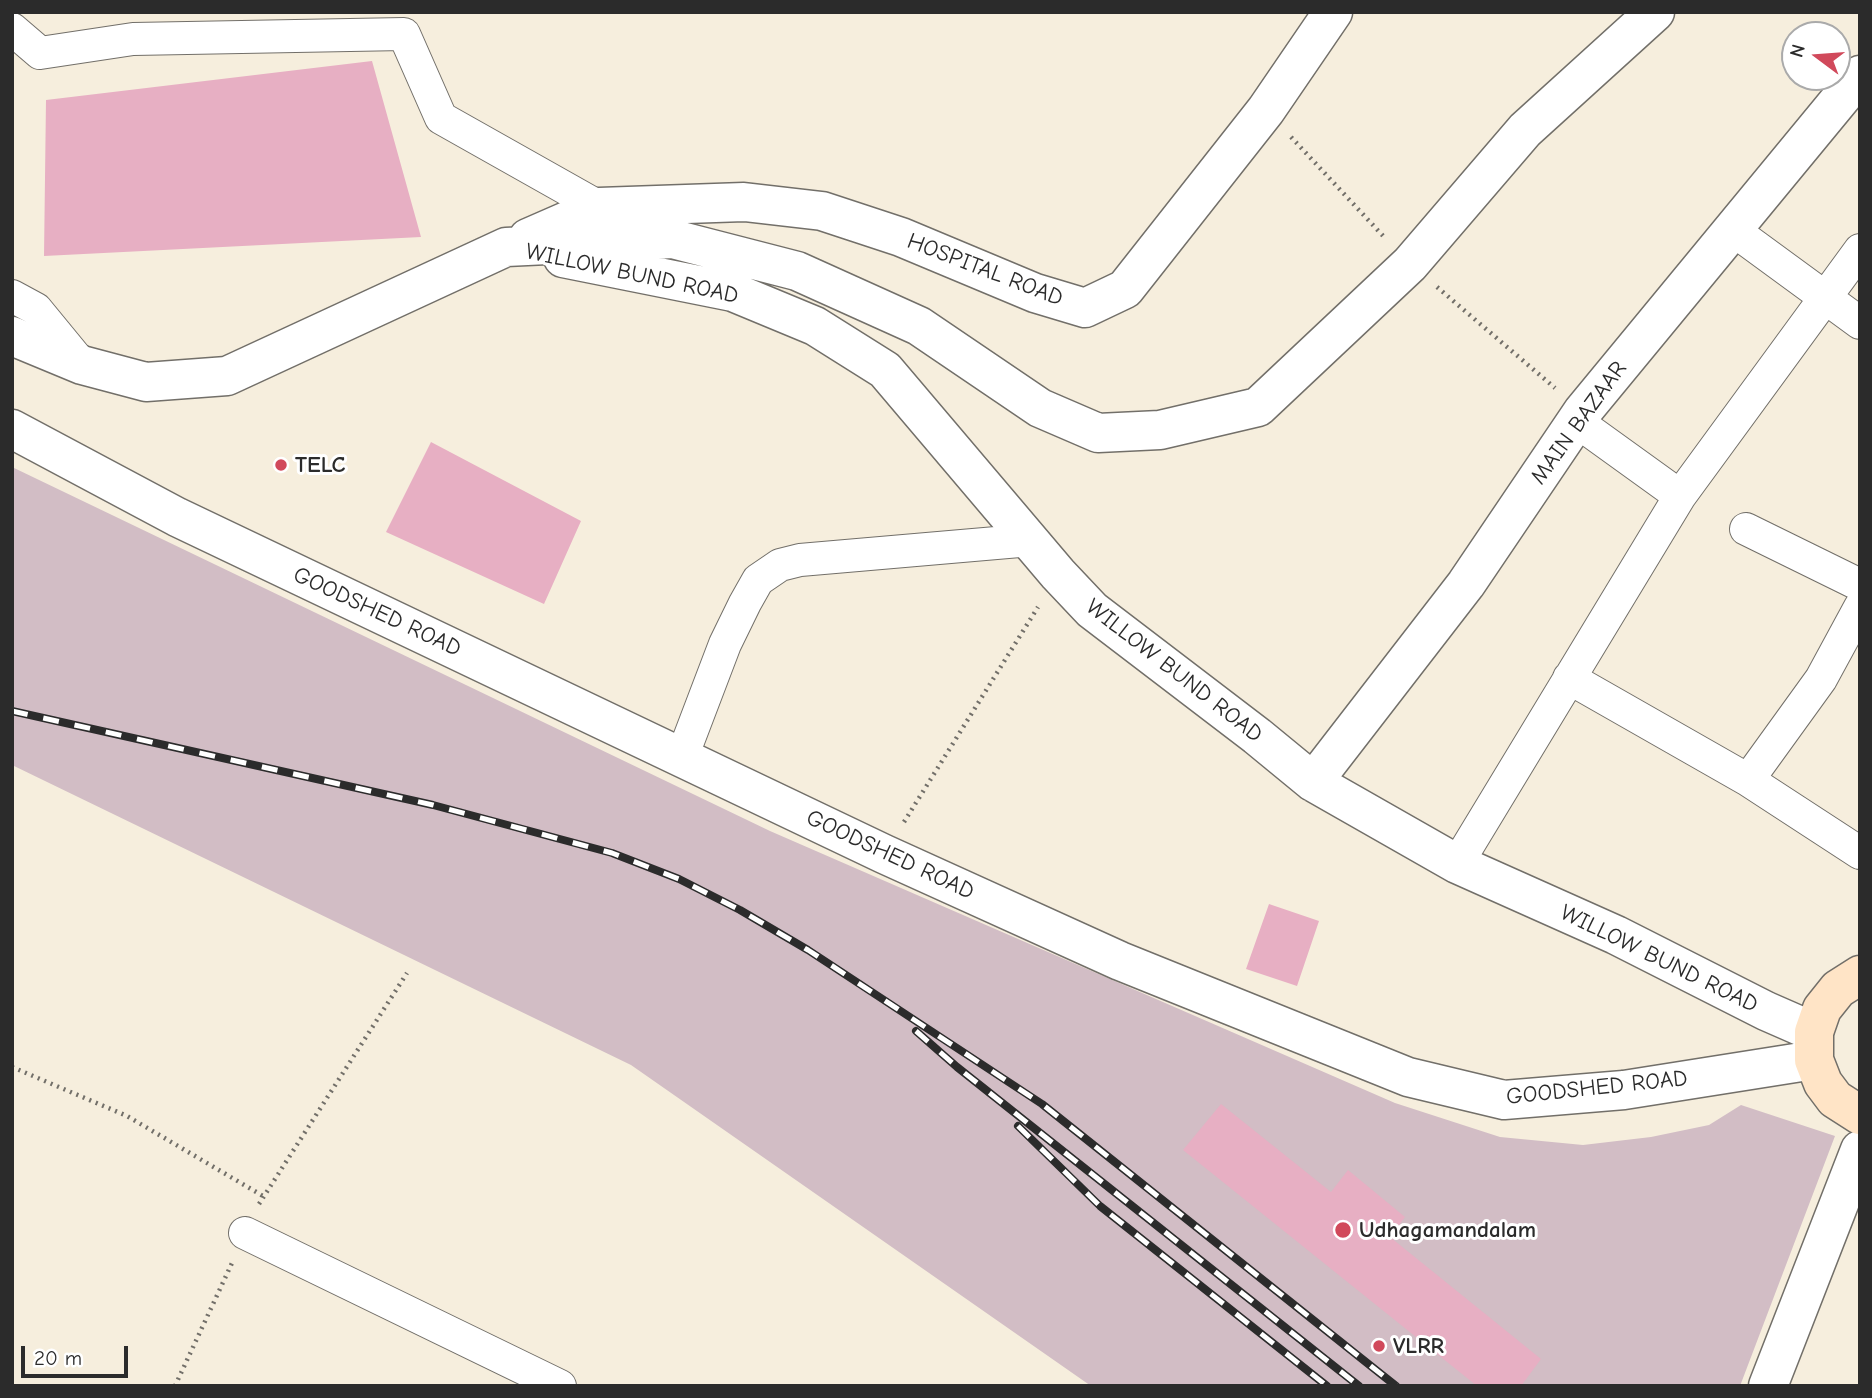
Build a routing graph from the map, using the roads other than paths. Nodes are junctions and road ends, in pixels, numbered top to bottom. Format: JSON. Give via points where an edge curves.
{"nodes":[{"id":1,"x":1333,"y":12,"type":"edge"},
{"id":2,"x":1655,"y":12,"type":"edge"},
{"id":3,"x":12,"y":29,"type":"edge"},
{"id":4,"x":1860,"y":75,"type":"edge"},
{"id":5,"x":599,"y":206,"type":"junction"},
{"id":6,"x":1733,"y":230,"type":"junction"},
{"id":7,"x":506,"y":247,"type":"junction"},
{"id":8,"x":1860,"y":250,"type":"edge"},
{"id":9,"x":12,"y":296,"type":"edge"},
{"id":10,"x":1824,"y":298,"type":"junction"},
{"id":11,"x":1860,"y":324,"type":"edge"},
{"id":12,"x":12,"y":336,"type":"edge"},
{"id":13,"x":82,"y":365,"type":"junction"},
{"id":14,"x":1576,"y":421,"type":"junction"},
{"id":15,"x":12,"y":429,"type":"edge"},
{"id":16,"x":1680,"y":496,"type":"junction"},
{"id":17,"x":1746,"y":529,"type":"dead end"},
{"id":18,"x":1031,"y":540,"type":"junction"},
{"id":19,"x":1860,"y":585,"type":"edge"},
{"id":20,"x":1860,"y":607,"type":"edge"},
{"id":21,"x":1569,"y":678,"type":"junction"},
{"id":22,"x":682,"y":757,"type":"junction"},
{"id":23,"x":1748,"y":780,"type":"junction"},
{"id":24,"x":1313,"y":782,"type":"junction"},
{"id":25,"x":1860,"y":853,"type":"edge"},
{"id":26,"x":1457,"y":864,"type":"junction"},
{"id":27,"x":1860,"y":975,"type":"edge"},
{"id":28,"x":1814,"y":1046,"type":"junction"},
{"id":29,"x":1860,"y":1115,"type":"edge"},
{"id":30,"x":1860,"y":1150,"type":"edge"},
{"id":31,"x":245,"y":1233,"type":"road end"},
{"id":32,"x":560,"y":1386,"type":"edge"},
{"id":33,"x":1768,"y":1386,"type":"edge"}],
"edges":[{"from":1,"to":5,"type":"street","name":"HOSPITAL ROAD","via":[[1266,110],[1125,289],[1085,308],[822,211],[744,202]]},
{"from":2,"to":7,"type":"street","via":[[1525,130],[1410,264],[1258,407],[1160,430],[1098,433],[1040,408],[919,326],[797,271],[673,239]]},
{"from":3,"to":5,"type":"street","via":[[40,53],[133,39],[404,33],[441,118]]},
{"from":4,"to":6,"type":"street","name":"MAIN BAZAAR"},
{"from":5,"to":7,"type":"street","name":"HOSPITAL ROAD"},
{"from":6,"to":10,"type":"street"},
{"from":6,"to":14,"type":"street","name":"MAIN BAZAAR"},
{"from":7,"to":13,"type":"street","name":"HOSPITAL ROAD","via":[[227,376],[146,382]]},
{"from":7,"to":18,"type":"street","name":"WILLOW BUND ROAD","via":[[733,292],[815,326],[885,370]]},
{"from":8,"to":10,"type":"street"},
{"from":9,"to":13,"type":"street","via":[[36,309]]},
{"from":10,"to":11,"type":"street"},
{"from":10,"to":16,"type":"street"},
{"from":12,"to":13,"type":"street","name":"HOSPITAL ROAD"},
{"from":14,"to":16,"type":"street"},
{"from":14,"to":24,"type":"street","name":"MAIN BAZAAR","via":[[1466,584]]},
{"from":15,"to":22,"type":"street","name":"GOODSHED ROAD","via":[[177,517]]},
{"from":16,"to":21,"type":"street"},
{"from":17,"to":19,"type":"street"},
{"from":18,"to":22,"type":"street","via":[[780,565],[758,580],[745,603]]},
{"from":18,"to":24,"type":"street","name":"WILLOW BUND ROAD","via":[[1092,610]]},
{"from":20,"to":23,"type":"street","via":[[1821,679]]},
{"from":21,"to":23,"type":"street"},
{"from":21,"to":26,"type":"street"},
{"from":22,"to":28,"type":"street","name":"GOODSHED ROAD","via":[[1120,961],[1408,1077],[1504,1100],[1624,1090]]},
{"from":23,"to":25,"type":"street"},
{"from":24,"to":26,"type":"street","name":"WILLOW BUND ROAD"},
{"from":26,"to":28,"type":"street","name":"WILLOW BUND ROAD","via":[[1616,935],[1766,1011]]},
{"from":27,"to":28,"type":"main road","via":[[1838,989],[1822,1009]]},
{"from":28,"to":29,"type":"main road","via":[[1822,1083],[1835,1100]]},
{"from":30,"to":33,"type":"street"},
{"from":31,"to":32,"type":"street"}]}
